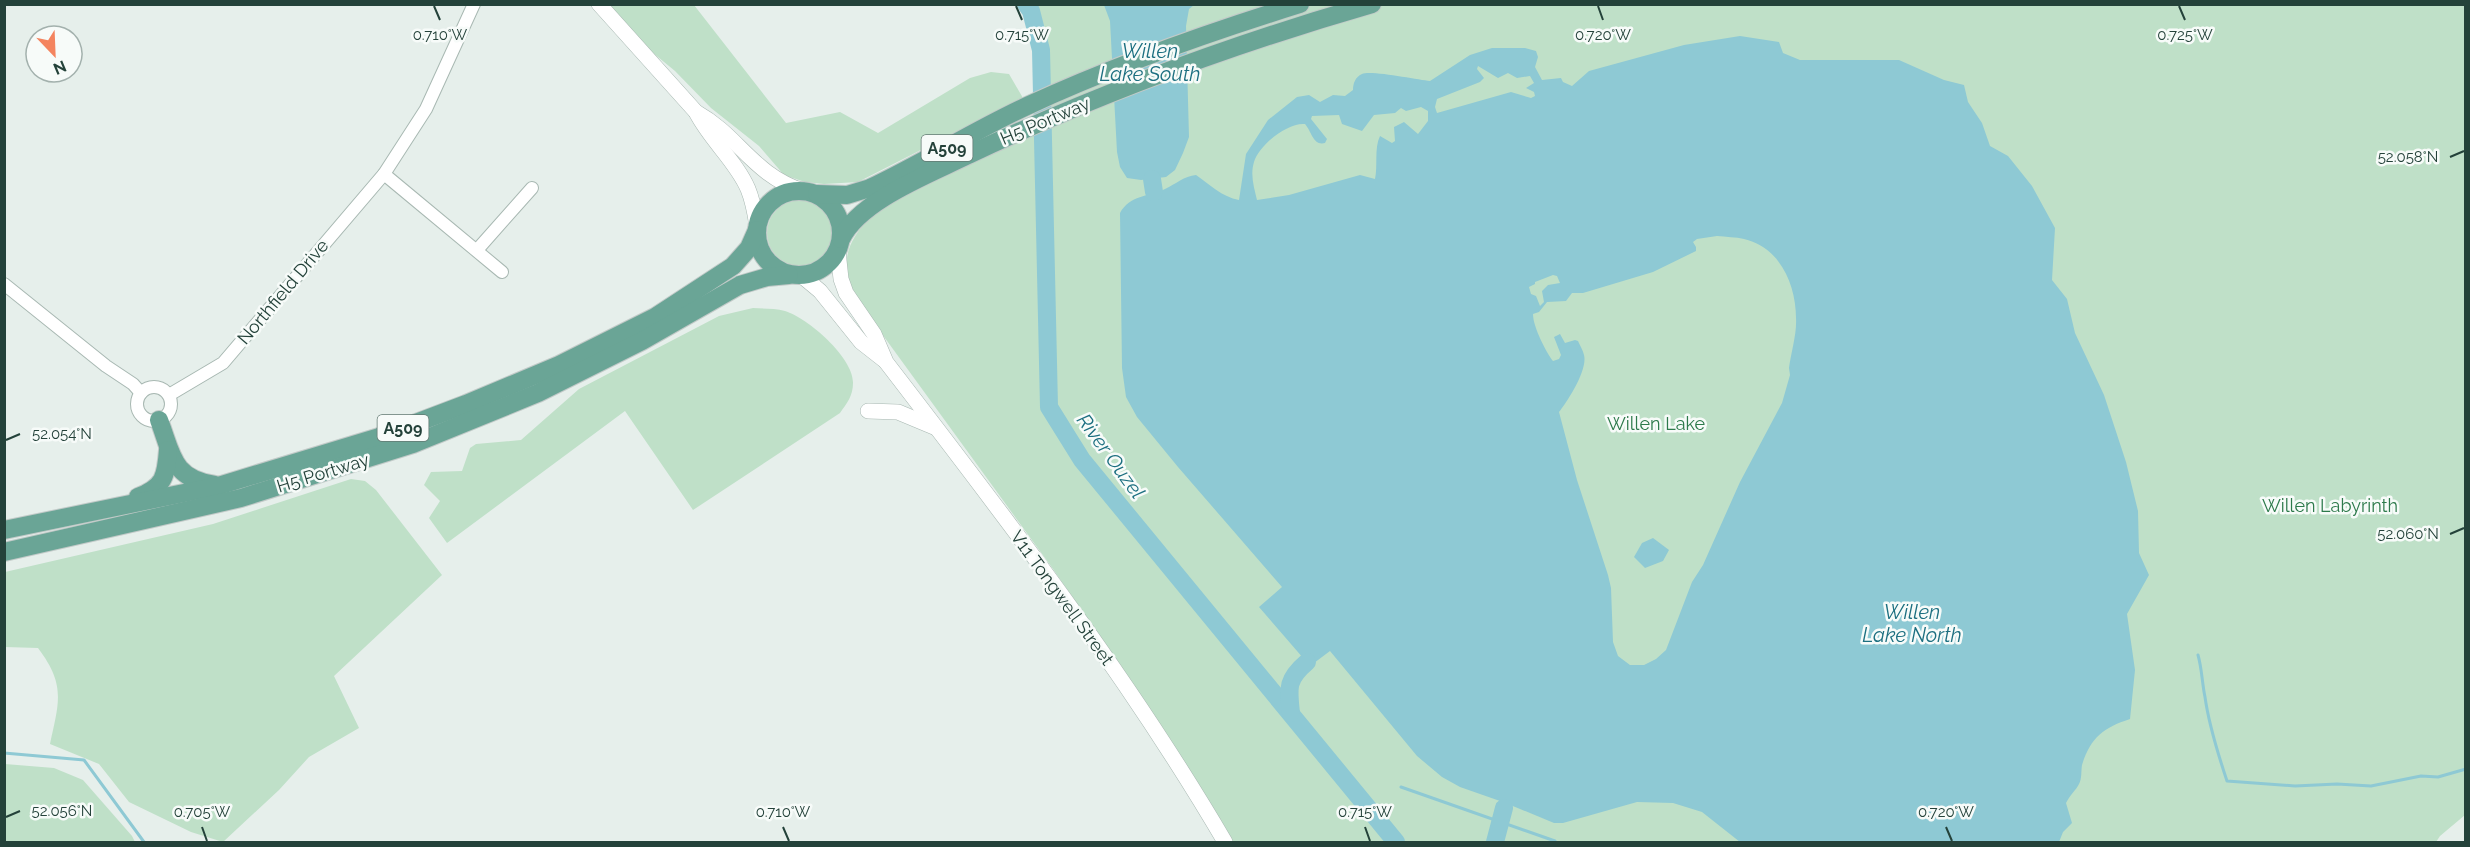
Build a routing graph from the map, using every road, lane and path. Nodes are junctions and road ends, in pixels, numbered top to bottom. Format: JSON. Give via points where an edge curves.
{"nodes":[{"id":1,"x":474,"y":4,"type":"edge"},
{"id":2,"x":599,"y":4,"type":"edge"},
{"id":3,"x":1300,"y":4,"type":"edge"},
{"id":4,"x":1372,"y":4,"type":"edge"},
{"id":5,"x":696,"y":112,"type":"junction"},
{"id":6,"x":384,"y":174,"type":"junction"},
{"id":7,"x":898,"y":183,"type":"junction"},
{"id":8,"x":532,"y":188,"type":"dead end"},
{"id":9,"x":810,"y":193,"type":"junction"},
{"id":10,"x":874,"y":195,"type":"junction"},
{"id":11,"x":757,"y":228,"type":"junction"},
{"id":12,"x":840,"y":245,"type":"junction"},
{"id":13,"x":477,"y":250,"type":"junction"},
{"id":14,"x":502,"y":272,"type":"dead end"},
{"id":15,"x":796,"y":275,"type":"junction"},
{"id":16,"x":4,"y":284,"type":"edge"},
{"id":17,"x":886,"y":362,"type":"junction"},
{"id":18,"x":141,"y":393,"type":"junction"},
{"id":19,"x":169,"y":395,"type":"junction"},
{"id":20,"x":868,"y":411,"type":"dead end"},
{"id":21,"x":159,"y":420,"type":"junction"},
{"id":22,"x":934,"y":427,"type":"junction"},
{"id":23,"x":168,"y":450,"type":"junction"},
{"id":24,"x":218,"y":486,"type":"junction"},
{"id":25,"x":108,"y":508,"type":"junction"},
{"id":26,"x":4,"y":530,"type":"edge"},
{"id":27,"x":4,"y":552,"type":"edge"},
{"id":28,"x":1225,"y":843,"type":"edge"}],
"edges":[{"from":1,"to":6,"type":"street","name":"Northfield Drive","via":[[434,96]]},
{"from":2,"to":5,"type":"street"},
{"from":3,"to":7,"type":"main road","name":"H5 Portway","number":"A509","via":[[1084,81],[999,120]]},
{"from":4,"to":7,"type":"main road","name":"H5 Portway","number":"A509","via":[[1239,45],[1129,85]]},
{"from":5,"to":9,"type":"street","via":[[716,123],[769,175]]},
{"from":5,"to":11,"type":"street","via":[[748,188]]},
{"from":6,"to":13,"type":"street"},
{"from":6,"to":19,"type":"street","name":"Northfield Drive","via":[[223,363]]},
{"from":7,"to":10,"type":"main road","name":"H5 Portway","number":"A509"},
{"from":8,"to":13,"type":"street"},
{"from":9,"to":10,"type":"main road","name":"H5 Portway","number":"A509"},
{"from":9,"to":11,"type":"main road","number":"A509","via":[[792,191],[773,199]]},
{"from":9,"to":12,"type":"main road","via":[[828,202],[837,213]]},
{"from":10,"to":12,"type":"main road","name":"H5 Portway","number":"A509"},
{"from":11,"to":15,"type":"main road","via":[[765,258],[780,271]]},
{"from":11,"to":24,"type":"main road","name":"H5 Portway","number":"A509","via":[[742,257],[720,275],[655,317],[559,365],[379,437]]},
{"from":12,"to":15,"type":"main road","number":"A509","via":[[824,268]]},
{"from":12,"to":17,"type":"street","name":"V11 Tongwell Street","via":[[841,279],[846,293],[874,334]]},
{"from":13,"to":14,"type":"street"},
{"from":15,"to":17,"type":"street","name":"V11 Tongwell Street","via":[[820,291],[861,342]]},
{"from":15,"to":27,"type":"main road","name":"H5 Portway","number":"A509","via":[[740,285],[642,341],[538,393],[413,444],[241,498]]},
{"from":16,"to":18,"type":"street"},
{"from":17,"to":22,"type":"street","name":"V11 Tongwell Street"},
{"from":18,"to":19,"type":"street","via":[[155,387]]},
{"from":18,"to":21,"type":"street","via":[[137,403],[140,413],[148,420]]},
{"from":19,"to":21,"type":"street","via":[[170,410]]},
{"from":20,"to":22,"type":"street","via":[[898,412]]},
{"from":21,"to":23,"type":"main road"},
{"from":22,"to":28,"type":"street","name":"V11 Tongwell Street","via":[[1120,678]]},
{"from":23,"to":24,"type":"main road","via":[[181,471]]},
{"from":23,"to":25,"type":"main road","number":"A509","via":[[163,479],[157,488]]},
{"from":24,"to":25,"type":"main road","name":"H5 Portway","number":"A509"},
{"from":25,"to":26,"type":"main road","name":"H5 Portway","number":"A509"}]}
